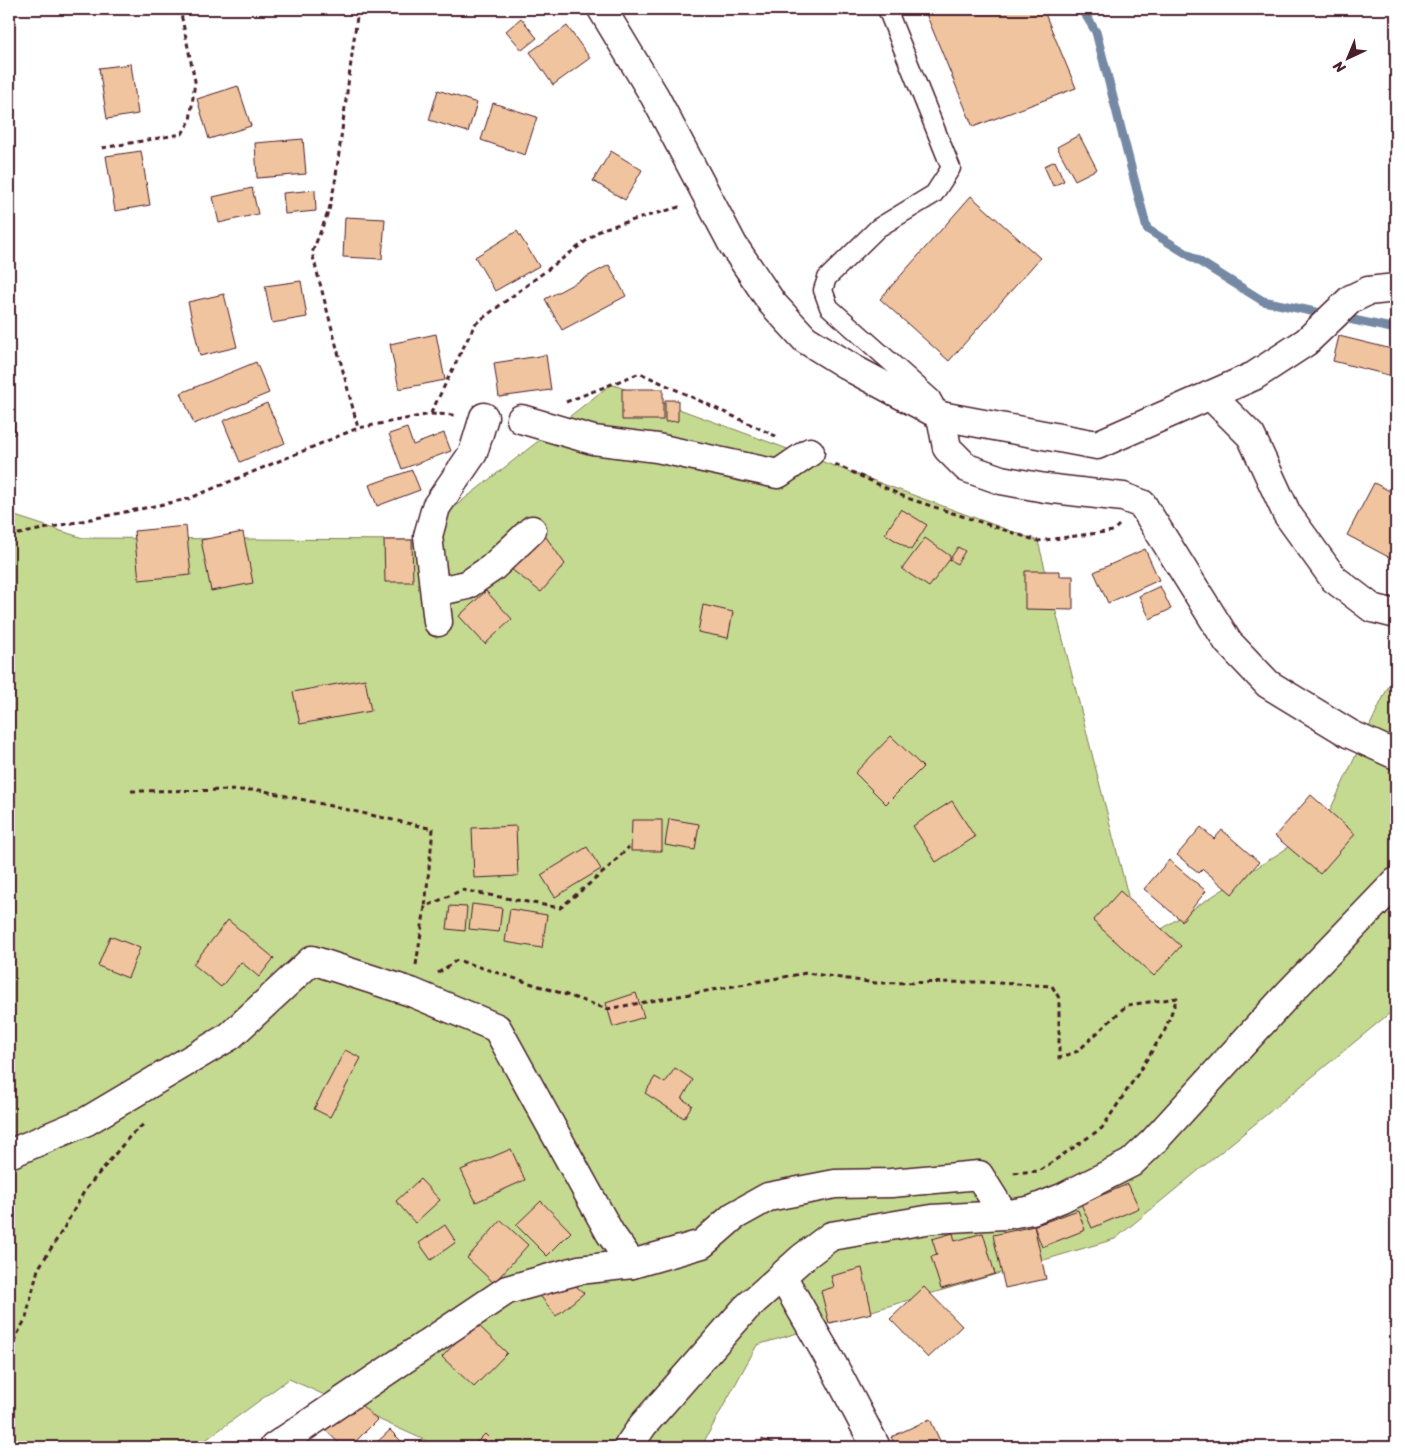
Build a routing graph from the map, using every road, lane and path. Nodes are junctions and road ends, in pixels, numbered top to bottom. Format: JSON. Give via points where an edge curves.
{"nodes":[{"id":1,"x":180,"y":9,"type":"edge"},
{"id":2,"x":358,"y":9,"type":"edge"},
{"id":3,"x":602,"y":9,"type":"edge"},
{"id":4,"x":887,"y":9,"type":"edge"},
{"id":5,"x":102,"y":148,"type":"dead end"},
{"id":6,"x":684,"y":214,"type":"dead end"},
{"id":7,"x":1396,"y":288,"type":"edge"},
{"id":8,"x":1210,"y":395,"type":"junction"},
{"id":9,"x":430,"y":414,"type":"dead end"},
{"id":10,"x":941,"y":416,"type":"junction"},
{"id":11,"x":484,"y":417,"type":"dead end"},
{"id":12,"x":521,"y":419,"type":"dead end"},
{"id":13,"x":358,"y":428,"type":"dead end"},
{"id":14,"x":810,"y":452,"type":"dead end"},
{"id":15,"x":532,"y":530,"type":"dead end"},
{"id":16,"x":435,"y":592,"type":"junction"},
{"id":17,"x":1396,"y":614,"type":"edge"},
{"id":18,"x":438,"y":622,"type":"dead end"},
{"id":19,"x":1396,"y":755,"type":"edge"},
{"id":20,"x":131,"y":791,"type":"dead end"},
{"id":21,"x":629,"y":847,"type":"dead end"},
{"id":22,"x":1396,"y":882,"type":"edge"},
{"id":23,"x":425,"y":907,"type":"junction"},
{"id":24,"x":411,"y":992,"type":"junction"},
{"id":25,"x":151,"y":1117,"type":"dead end"},
{"id":26,"x":9,"y":1154,"type":"edge"},
{"id":27,"x":979,"y":1175,"type":"junction"},
{"id":28,"x":1004,"y":1215,"type":"junction"},
{"id":29,"x":632,"y":1264,"type":"junction"},
{"id":30,"x":782,"y":1276,"type":"junction"},
{"id":31,"x":9,"y":1350,"type":"edge"},
{"id":32,"x":274,"y":1447,"type":"edge"},
{"id":33,"x":628,"y":1447,"type":"edge"},
{"id":34,"x":876,"y":1447,"type":"edge"}],
"edges":[{"from":1,"to":5,"type":"path","via":[[195,81],[190,121],[182,134]]},
{"from":2,"to":13,"type":"path","via":[[335,183],[329,210],[312,253]]},
{"from":3,"to":10,"type":"street","via":[[655,97],[732,245],[772,303],[805,340]]},
{"from":4,"to":10,"type":"lane","via":[[951,168],[934,194],[878,228],[827,278],[822,290],[829,307],[931,398]]},
{"from":6,"to":9,"type":"path","via":[[679,207],[602,229],[475,324]]},
{"from":7,"to":8,"type":"street","via":[[1368,291],[1351,299],[1306,342],[1254,376]]},
{"from":8,"to":10,"type":"street","via":[[1097,445]]},
{"from":8,"to":17,"type":"street","via":[[1252,436],[1287,514],[1334,579],[1372,608]]},
{"from":10,"to":19,"type":"street","via":[[947,448],[967,468],[1002,480],[1123,497],[1142,504],[1228,642],[1268,684],[1350,734]]},
{"from":11,"to":16,"type":"street","via":[[473,453],[436,507],[428,536]]},
{"from":12,"to":14,"type":"street","via":[[593,440],[657,448],[778,474]]},
{"from":15,"to":16,"type":"street","via":[[492,568],[467,585]]},
{"from":16,"to":18,"type":"street"},
{"from":20,"to":23,"type":"path","via":[[260,790],[433,829]]},
{"from":21,"to":23,"type":"path","via":[[560,908],[462,890]]},
{"from":22,"to":28,"type":"street","via":[[1131,1163],[1062,1198],[1032,1210]]},
{"from":23,"to":24,"type":"path"},
{"from":24,"to":26,"type":"street","via":[[312,960],[230,1036],[87,1121]]},
{"from":24,"to":27,"type":"path","via":[[456,960],[607,1009],[806,973],[876,983],[980,982],[1052,986],[1059,998],[1059,1058],[1078,1050],[1127,1005],[1178,998],[1165,1030],[1102,1128],[1039,1171]]},
{"from":24,"to":29,"type":"street","via":[[497,1028],[610,1233]]},
{"from":25,"to":31,"type":"path","via":[[130,1135],[85,1190],[38,1269],[26,1318]]},
{"from":27,"to":28,"type":"street"},
{"from":27,"to":29,"type":"street","via":[[891,1184],[835,1184],[768,1197],[734,1216],[702,1244]]},
{"from":28,"to":30,"type":"street","via":[[932,1219],[831,1236]]},
{"from":29,"to":32,"type":"street","via":[[579,1270],[507,1290]]},
{"from":30,"to":33,"type":"street","via":[[746,1308],[643,1425]]},
{"from":30,"to":34,"type":"street"}]}
